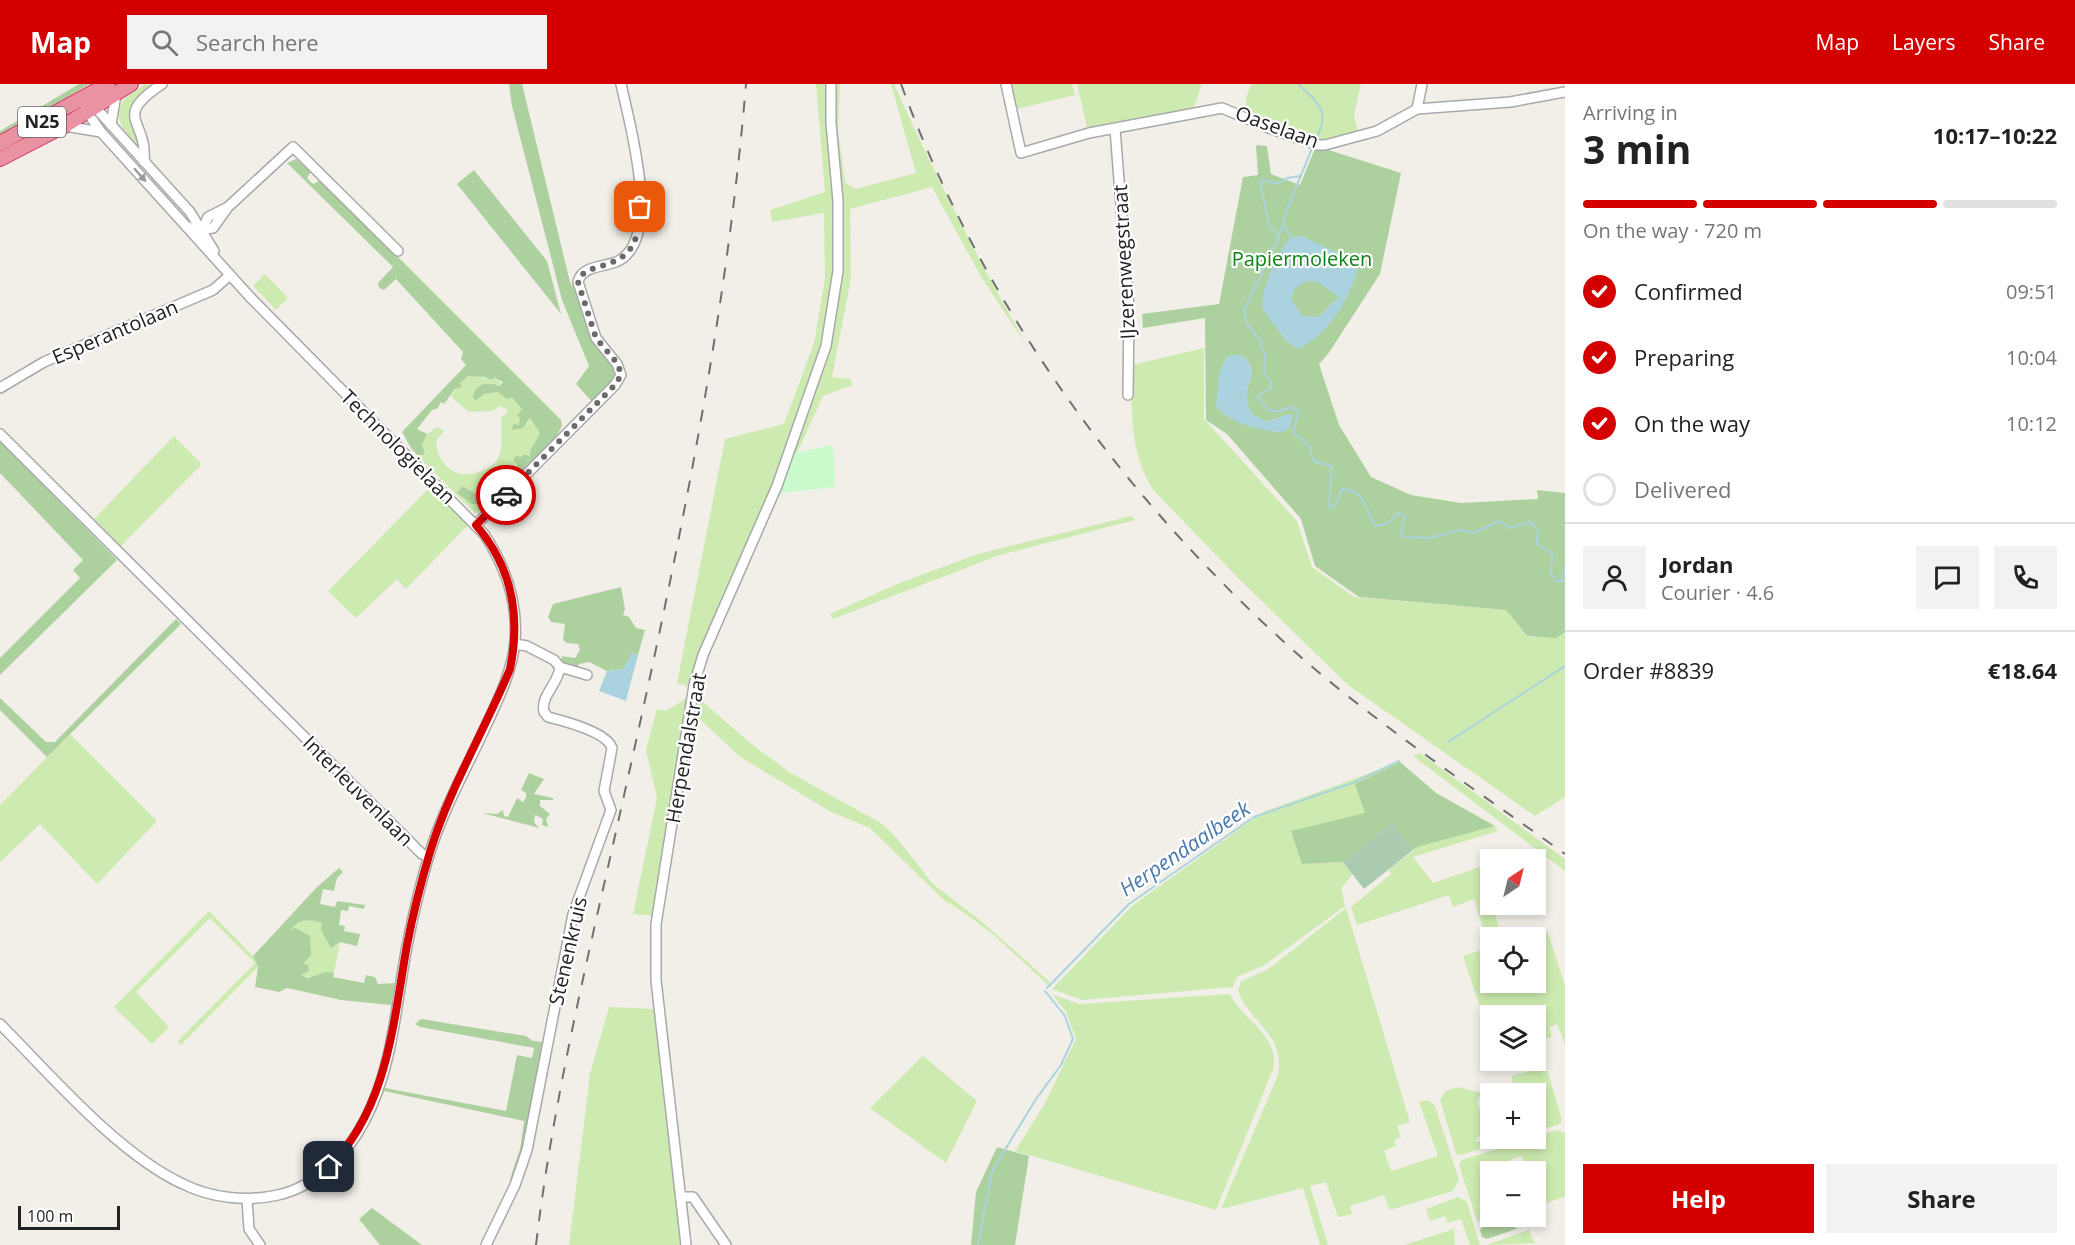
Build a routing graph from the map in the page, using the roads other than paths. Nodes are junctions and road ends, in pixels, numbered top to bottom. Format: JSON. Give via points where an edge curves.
{"nodes":[{"id":1,"x":131,"y":84,"type":"edge"},
{"id":2,"x":162,"y":84,"type":"edge"},
{"id":3,"x":621,"y":84,"type":"edge"},
{"id":4,"x":831,"y":84,"type":"edge"},
{"id":5,"x":1006,"y":84,"type":"edge"},
{"id":6,"x":1422,"y":84,"type":"edge"},
{"id":7,"x":112,"y":89,"type":"edge"},
{"id":8,"x":1565,"y":92,"type":"edge"},
{"id":9,"x":88,"y":106,"type":"junction"},
{"id":10,"x":1417,"y":109,"type":"junction"},
{"id":11,"x":111,"y":125,"type":"junction"},
{"id":12,"x":64,"y":126,"type":"junction"},
{"id":13,"x":1116,"y":129,"type":"junction"},
{"id":14,"x":101,"y":132,"type":"junction"},
{"id":15,"x":0,"y":143,"type":"edge"},
{"id":16,"x":0,"y":159,"type":"edge"},
{"id":17,"x":144,"y":162,"type":"junction"},
{"id":18,"x":228,"y":207,"type":"junction"},
{"id":19,"x":190,"y":212,"type":"junction"},
{"id":20,"x":208,"y":217,"type":"junction"},
{"id":21,"x":187,"y":227,"type":"junction"},
{"id":22,"x":213,"y":228,"type":"junction"},
{"id":23,"x":202,"y":230,"type":"junction"},
{"id":24,"x":206,"y":243,"type":"junction"},
{"id":25,"x":398,"y":251,"type":"dead end"},
{"id":26,"x":230,"y":275,"type":"junction"},
{"id":27,"x":0,"y":388,"type":"edge"},
{"id":28,"x":1128,"y":395,"type":"dead end"},
{"id":29,"x":0,"y":434,"type":"edge"},
{"id":30,"x":476,"y":525,"type":"junction"},
{"id":31,"x":515,"y":644,"type":"junction"},
{"id":32,"x":560,"y":667,"type":"junction"},
{"id":33,"x":587,"y":675,"type":"dead end"},
{"id":34,"x":429,"y":856,"type":"junction"},
{"id":35,"x":0,"y":1024,"type":"edge"},
{"id":36,"x":682,"y":1197,"type":"junction"},
{"id":37,"x":247,"y":1199,"type":"junction"},
{"id":38,"x":260,"y":1245,"type":"edge"},
{"id":39,"x":486,"y":1245,"type":"edge"},
{"id":40,"x":686,"y":1245,"type":"edge"},
{"id":41,"x":726,"y":1245,"type":"edge"}],
"edges":[{"from":1,"to":7,"type":"highway","number":"N25"},
{"from":2,"to":17,"type":"street","via":[[140,99],[135,111],[135,122],[145,145]]},
{"from":3,"to":30,"type":"street","via":[[642,191],[636,240],[621,260],[586,271],[578,282],[596,338],[618,364],[621,375]]},
{"from":4,"to":36,"type":"street","name":"Herpendalstraat","via":[[838,271],[826,346],[777,486],[703,655],[694,685],[656,924],[656,980]]},
{"from":5,"to":13,"type":"street","name":"Oaselaan","via":[[1022,153]]},
{"from":6,"to":10,"type":"street"},
{"from":7,"to":9,"type":"highway","number":"N25"},
{"from":7,"to":11,"type":"street"},
{"from":8,"to":10,"type":"street","name":"Oaselaan","via":[[1510,102]]},
{"from":9,"to":11,"type":"street"},
{"from":9,"to":12,"type":"highway","number":"N25"},
{"from":9,"to":14,"type":"street"},
{"from":9,"to":15,"type":"highway","number":"N25"},
{"from":10,"to":13,"type":"street","name":"Oaselaan","via":[[1377,131],[1325,145],[1222,108]]},
{"from":11,"to":17,"type":"street"},
{"from":12,"to":14,"type":"street"},
{"from":12,"to":16,"type":"highway","number":"N25"},
{"from":13,"to":28,"type":"street","name":"IJzerenwegstraat","via":[[1129,308]]},
{"from":14,"to":21,"type":"street","one_way":true},
{"from":17,"to":19,"type":"street"},
{"from":18,"to":20,"type":"street"},
{"from":18,"to":22,"type":"street"},
{"from":18,"to":25,"type":"street","via":[[293,147]]},
{"from":19,"to":20,"type":"street"},
{"from":19,"to":23,"type":"street"},
{"from":20,"to":23,"type":"street"},
{"from":21,"to":23,"type":"street"},
{"from":21,"to":24,"type":"street"},
{"from":22,"to":23,"type":"street"},
{"from":22,"to":24,"type":"street"},
{"from":23,"to":24,"type":"street"},
{"from":24,"to":26,"type":"street","name":"Technologielaan"},
{"from":26,"to":27,"type":"street","name":"Esperantolaan","via":[[213,290],[68,351]]},
{"from":26,"to":30,"type":"street","name":"Technologielaan"},
{"from":29,"to":34,"type":"street","name":"Interleuvenlaan","via":[[415,847]]},
{"from":30,"to":31,"type":"street","name":"Technologielaan","via":[[505,571],[515,612]]},
{"from":31,"to":32,"type":"street","via":[[527,646]]},
{"from":31,"to":34,"type":"street","name":"Technologielaan","via":[[510,669]]},
{"from":32,"to":33,"type":"street"},
{"from":32,"to":39,"type":"street","name":"Stenenkruis","via":[[543,702],[544,712],[610,742],[604,791],[611,810],[573,914],[527,1150]]},
{"from":34,"to":37,"type":"street","name":"Interleuvenlaan","via":[[408,941],[386,1062],[365,1121],[344,1153],[310,1183],[277,1196]]},
{"from":35,"to":37,"type":"street","name":"Interleuvenlaan","via":[[97,1120],[160,1171],[183,1185]]},
{"from":36,"to":40,"type":"street","name":"Herpendalstraat"},
{"from":36,"to":41,"type":"street","via":[[693,1197]]},
{"from":37,"to":38,"type":"street","via":[[249,1229]]}]}
